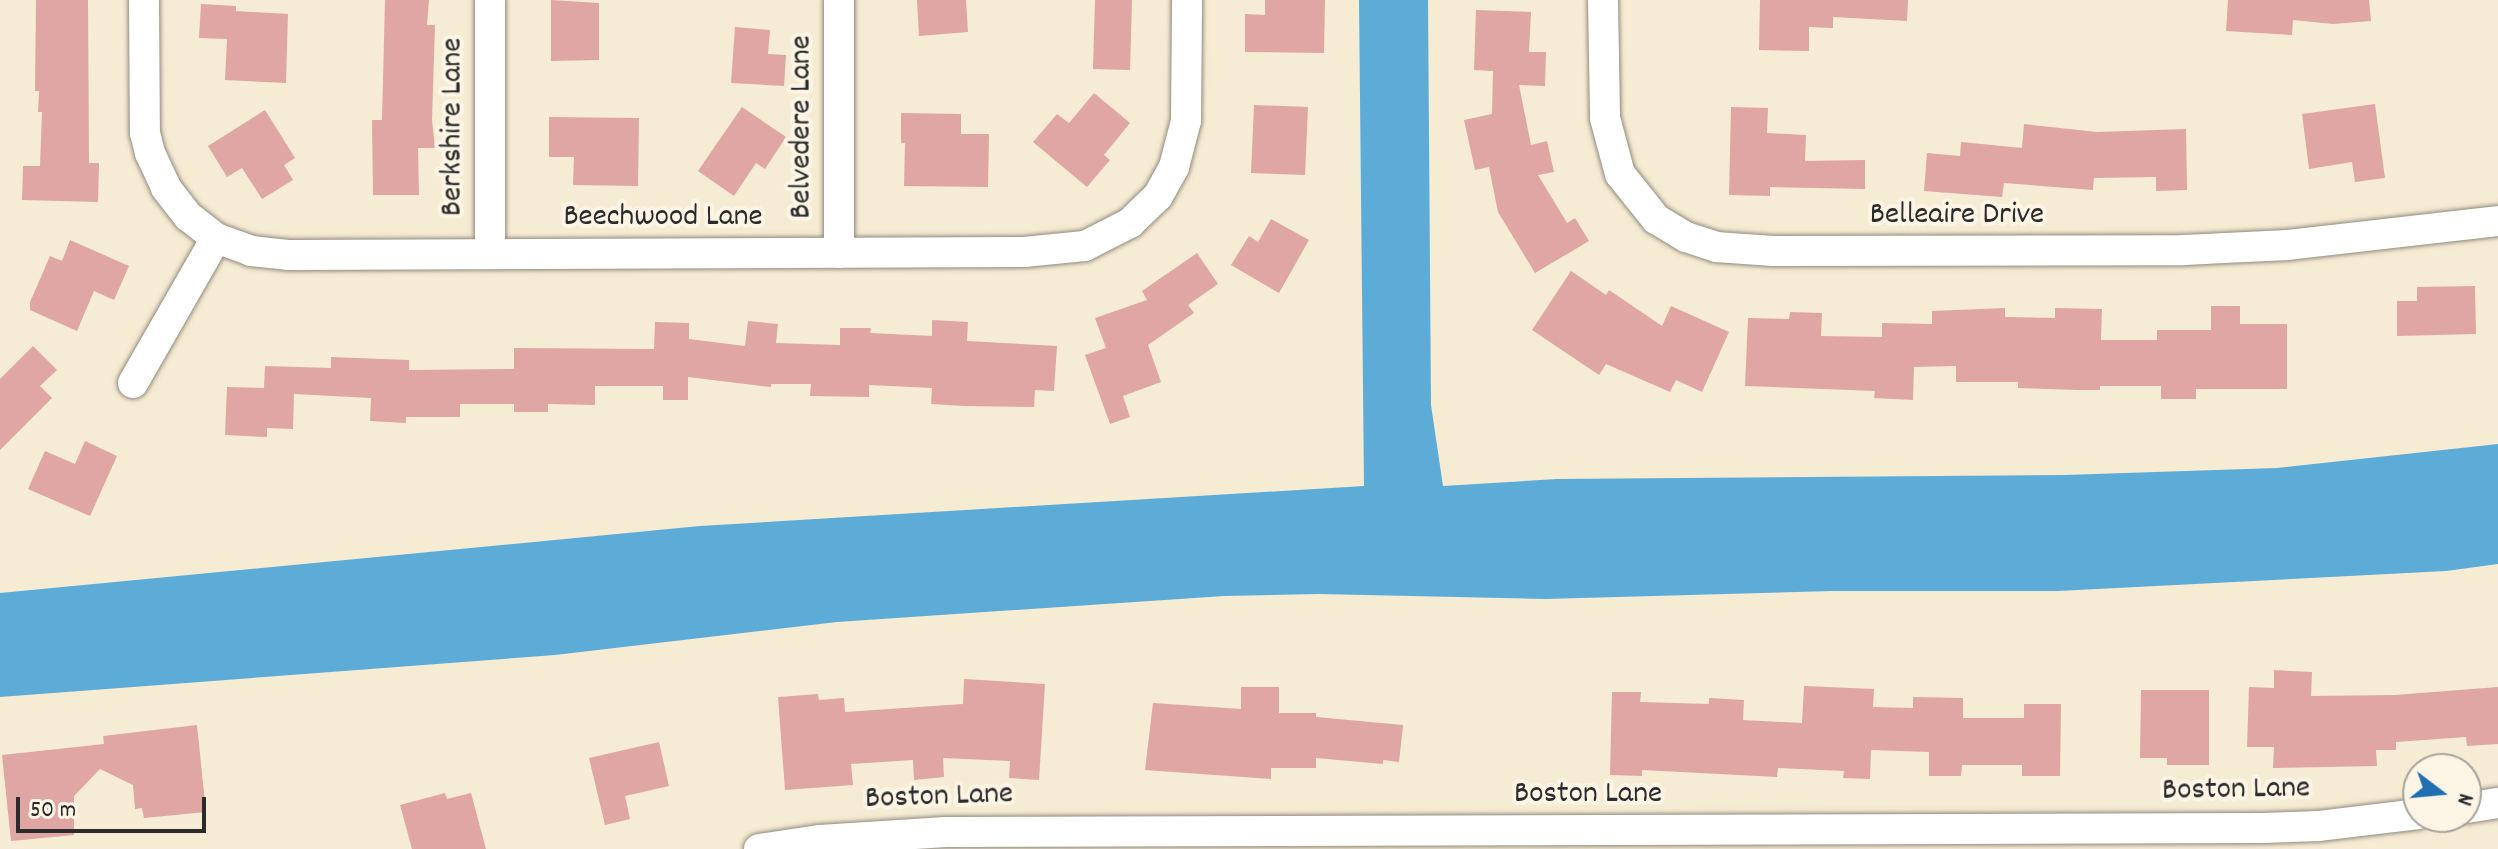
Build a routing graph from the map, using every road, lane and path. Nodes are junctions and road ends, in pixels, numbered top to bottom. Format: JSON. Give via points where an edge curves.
{"nodes":[{"id":1,"x":144,"y":0,"type":"edge"},
{"id":2,"x":490,"y":0,"type":"edge"},
{"id":3,"x":839,"y":0,"type":"edge"},
{"id":4,"x":1187,"y":0,"type":"edge"},
{"id":5,"x":1603,"y":0,"type":"edge"},
{"id":6,"x":2498,"y":221,"type":"edge"},
{"id":7,"x":216,"y":238,"type":"junction"},
{"id":8,"x":839,"y":253,"type":"junction"},
{"id":9,"x":490,"y":254,"type":"junction"},
{"id":10,"x":133,"y":383,"type":"dead end"},
{"id":11,"x":2402,"y":816,"type":"edge"},
{"id":12,"x":759,"y":849,"type":"edge"}],
"edges":[{"from":1,"to":7,"type":"street","name":"Beechwood Lane","via":[[144,109],[150,153],[178,204]]},
{"from":2,"to":9,"type":"street","name":"Berkshire Lane"},
{"from":3,"to":8,"type":"street","name":"Belvedere Lane"},
{"from":4,"to":8,"type":"street","name":"Beechwood Lane","via":[[1183,139],[1167,183],[1130,223],[1101,240],[1066,250]]},
{"from":5,"to":6,"type":"street","name":"Belleaire Drive","via":[[1605,118],[1620,174],[1656,219],[1716,247],[2184,250],[2288,245]]},
{"from":7,"to":9,"type":"street","name":"Beechwood Lane","via":[[251,251],[288,255]]},
{"from":7,"to":10,"type":"street"},
{"from":8,"to":9,"type":"street","name":"Beechwood Lane"},
{"from":11,"to":12,"type":"street","name":"Boston Lane","via":[[2263,828],[946,832]]}]}
